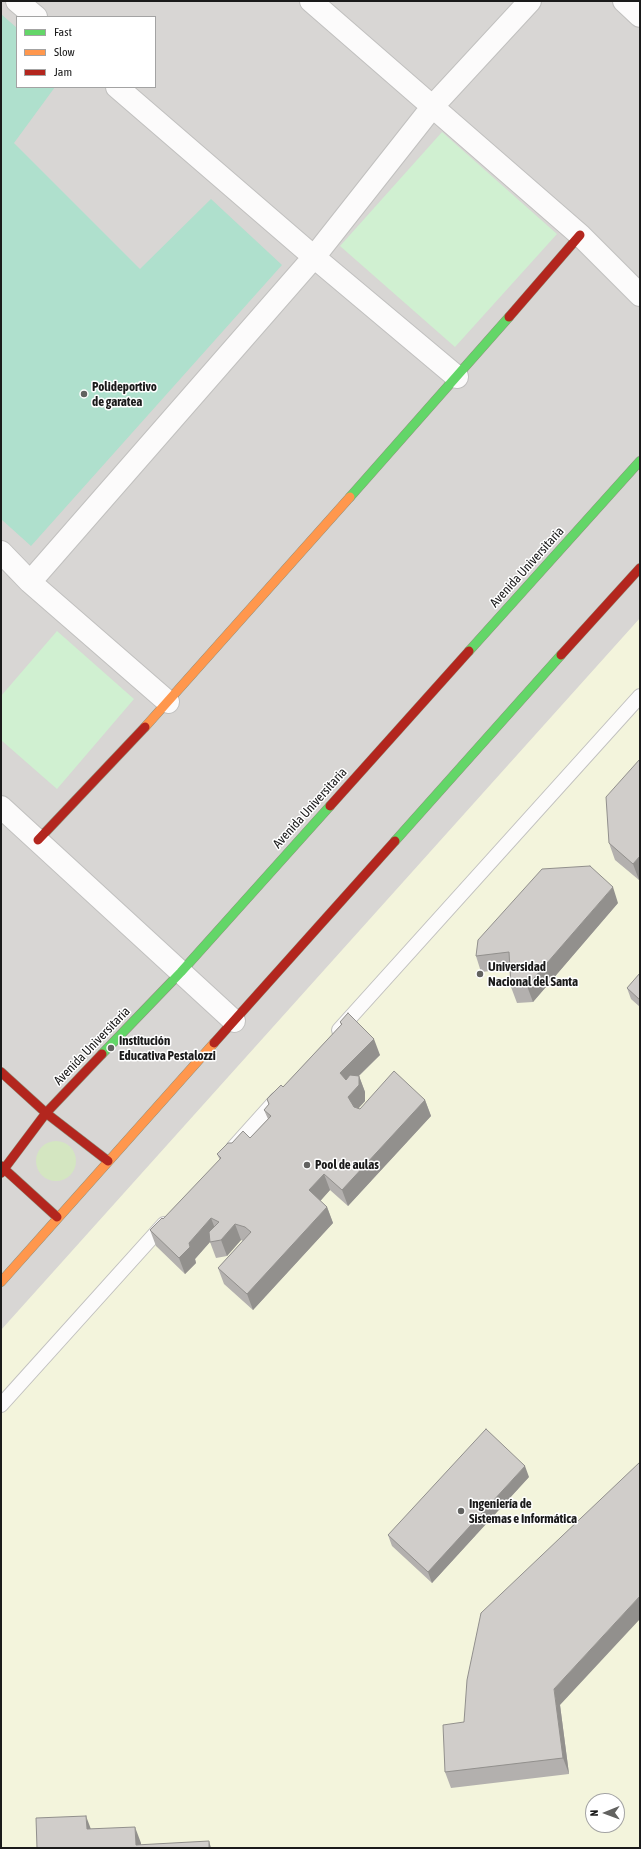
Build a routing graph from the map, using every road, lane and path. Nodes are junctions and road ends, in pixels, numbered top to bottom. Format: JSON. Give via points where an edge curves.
{"nodes":[{"id":1,"x":17,"y":1,"type":"edge"},
{"id":2,"x":311,"y":1,"type":"edge"},
{"id":3,"x":530,"y":1,"type":"edge"},
{"id":4,"x":624,"y":1,"type":"edge"},
{"id":5,"x":35,"y":16,"type":"edge"},
{"id":6,"x":640,"y":16,"type":"edge"},
{"id":7,"x":118,"y":88,"type":"edge"},
{"id":8,"x":433,"y":106,"type":"junction"},
{"id":9,"x":580,"y":234,"type":"junction"},
{"id":10,"x":314,"y":257,"type":"junction"},
{"id":11,"x":640,"y":295,"type":"edge"},
{"id":12,"x":457,"y":377,"type":"junction"},
{"id":13,"x":640,"y":460,"type":"edge"},
{"id":14,"x":1,"y":552,"type":"edge"},
{"id":15,"x":640,"y":568,"type":"edge"},
{"id":16,"x":30,"y":582,"type":"junction"},
{"id":17,"x":640,"y":696,"type":"edge"},
{"id":18,"x":168,"y":702,"type":"junction"},
{"id":19,"x":1,"y":807,"type":"edge"},
{"id":20,"x":38,"y":840,"type":"junction"},
{"id":21,"x":181,"y":972,"type":"junction"},
{"id":22,"x":234,"y":1021,"type":"junction"},
{"id":23,"x":330,"y":1041,"type":"edge"},
{"id":24,"x":1,"y":1072,"type":"edge"},
{"id":25,"x":287,"y":1088,"type":"edge"},
{"id":26,"x":46,"y":1113,"type":"junction"},
{"id":27,"x":224,"y":1158,"type":"edge"},
{"id":28,"x":108,"y":1161,"type":"junction"},
{"id":29,"x":2,"y":1169,"type":"edge"},
{"id":30,"x":176,"y":1211,"type":"edge"},
{"id":31,"x":57,"y":1217,"type":"junction"},
{"id":32,"x":1,"y":1282,"type":"edge"},
{"id":33,"x":1,"y":1405,"type":"edge"}],
"edges":[{"from":1,"to":5,"type":"street"},
{"from":2,"to":8,"type":"street"},
{"from":3,"to":8,"type":"street"},
{"from":4,"to":6,"type":"street"},
{"from":7,"to":10,"type":"street"},
{"from":8,"to":9,"type":"street"},
{"from":8,"to":10,"type":"street"},
{"from":9,"to":11,"type":"street"},
{"from":9,"to":12,"type":"main road"},
{"from":10,"to":12,"type":"street"},
{"from":10,"to":16,"type":"street"},
{"from":12,"to":18,"type":"main road"},
{"from":13,"to":21,"type":"main road","name":"Avenida Universitaria"},
{"from":14,"to":16,"type":"street"},
{"from":15,"to":22,"type":"main road"},
{"from":16,"to":18,"type":"street"},
{"from":17,"to":23,"type":"lane"},
{"from":18,"to":20,"type":"main road"},
{"from":19,"to":20,"type":"street"},
{"from":20,"to":21,"type":"street"},
{"from":21,"to":22,"type":"street"},
{"from":21,"to":26,"type":"main road","name":"Avenida Universitaria"},
{"from":22,"to":28,"type":"main road"},
{"from":24,"to":26,"type":"main road"},
{"from":25,"to":27,"type":"lane"},
{"from":26,"to":28,"type":"main road"},
{"from":26,"to":29,"type":"main road","name":"Avenida Universitaria"},
{"from":28,"to":31,"type":"main road"},
{"from":29,"to":31,"type":"main road"},
{"from":30,"to":33,"type":"lane"},
{"from":31,"to":32,"type":"main road"}]}
